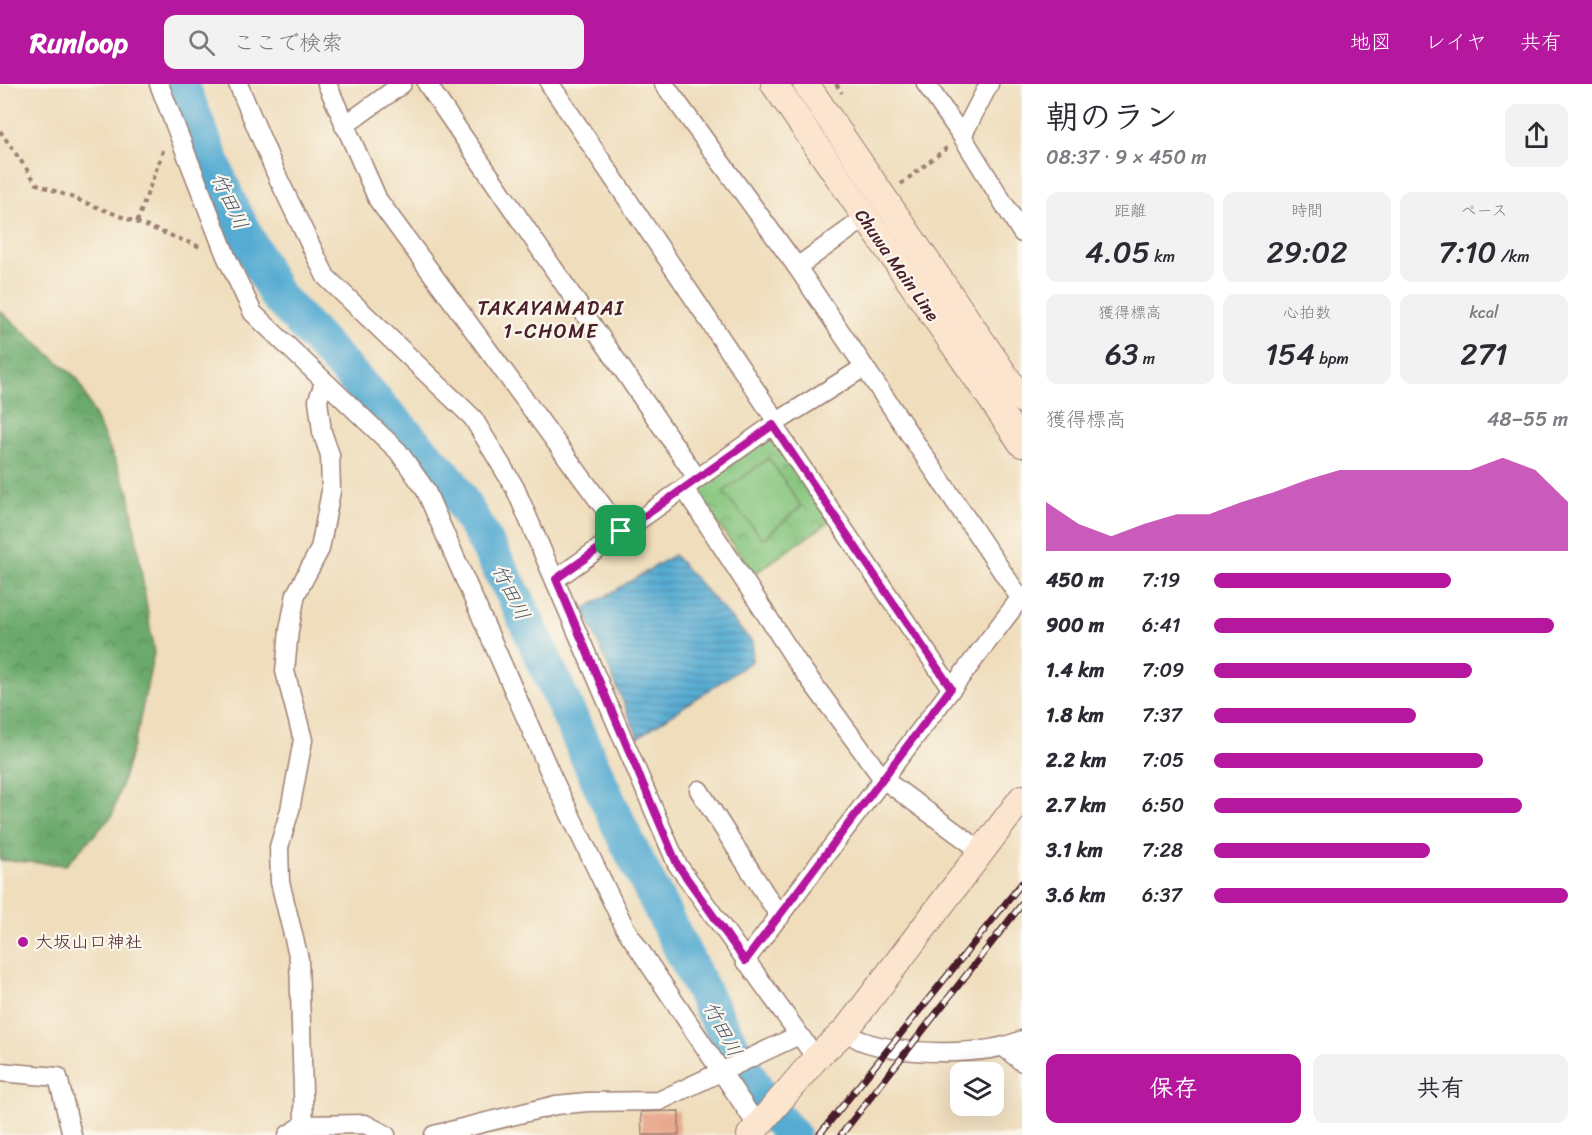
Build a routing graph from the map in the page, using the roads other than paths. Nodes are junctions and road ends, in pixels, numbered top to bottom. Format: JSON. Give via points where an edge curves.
{"nodes":[{"id":1,"x":159,"y":84,"type":"edge"},
{"id":2,"x":238,"y":84,"type":"edge"},
{"id":3,"x":327,"y":84,"type":"edge"},
{"id":4,"x":402,"y":84,"type":"edge"},
{"id":5,"x":427,"y":84,"type":"edge"},
{"id":6,"x":550,"y":84,"type":"edge"},
{"id":7,"x":664,"y":84,"type":"edge"},
{"id":8,"x":774,"y":84,"type":"edge"},
{"id":9,"x":806,"y":84,"type":"edge"},
{"id":10,"x":926,"y":84,"type":"edge"},
{"id":11,"x":989,"y":84,"type":"edge"},
{"id":12,"x":344,"y":126,"type":"junction"},
{"id":13,"x":962,"y":136,"type":"junction"},
{"id":14,"x":865,"y":218,"type":"junction"},
{"id":15,"x":1022,"y":233,"type":"edge"},
{"id":16,"x":797,"y":267,"type":"junction"},
{"id":17,"x":863,"y":368,"type":"junction"},
{"id":18,"x":324,"y":383,"type":"junction"},
{"id":19,"x":1022,"y":400,"type":"edge"},
{"id":20,"x":775,"y":424,"type":"junction"},
{"id":21,"x":1022,"y":444,"type":"edge"},
{"id":22,"x":690,"y":483,"type":"junction"},
{"id":23,"x":621,"y":531,"type":"junction"},
{"id":24,"x":556,"y":579,"type":"junction"},
{"id":25,"x":1021,"y":597,"type":"edge"},
{"id":26,"x":951,"y":688,"type":"junction"},
{"id":27,"x":883,"y":779,"type":"junction"},
{"id":28,"x":699,"y":790,"type":"dead end"},
{"id":29,"x":1022,"y":798,"type":"edge"},
{"id":30,"x":981,"y":851,"type":"junction"},
{"id":31,"x":780,"y":917,"type":"junction"},
{"id":32,"x":745,"y":961,"type":"junction"},
{"id":33,"x":846,"y":1030,"type":"junction"},
{"id":34,"x":799,"y":1035,"type":"junction"},
{"id":35,"x":1022,"y":1040,"type":"edge"},
{"id":36,"x":1005,"y":1048,"type":"junction"},
{"id":37,"x":816,"y":1058,"type":"junction"},
{"id":38,"x":1022,"y":1062,"type":"edge"},
{"id":39,"x":722,"y":1071,"type":"junction"},
{"id":40,"x":0,"y":1072,"type":"edge"},
{"id":41,"x":304,"y":1125,"type":"junction"},
{"id":42,"x":754,"y":1132,"type":"edge"},
{"id":43,"x":72,"y":1135,"type":"edge"},
{"id":44,"x":288,"y":1135,"type":"edge"},
{"id":45,"x":386,"y":1135,"type":"edge"},
{"id":46,"x":434,"y":1135,"type":"edge"}],
"edges":[{"from":1,"to":18,"type":"street","via":[[226,256],[253,313]]},
{"from":2,"to":24,"type":"street","via":[[326,277],[473,418],[515,488]]},
{"from":3,"to":12,"type":"street"},
{"from":4,"to":12,"type":"street"},
{"from":5,"to":22,"type":"street"},
{"from":6,"to":20,"type":"street"},
{"from":7,"to":16,"type":"street"},
{"from":8,"to":14,"type":"main road","name":"Chuwa Main Line"},
{"from":9,"to":19,"type":"main road","name":"Chuwa Main Line"},
{"from":10,"to":13,"type":"street"},
{"from":11,"to":13,"type":"street"},
{"from":12,"to":23,"type":"street","via":[[378,200]]},
{"from":13,"to":15,"type":"street"},
{"from":14,"to":16,"type":"street"},
{"from":14,"to":21,"type":"main road","name":"Chuwa Main Line"},
{"from":16,"to":17,"type":"street"},
{"from":17,"to":20,"type":"street"},
{"from":17,"to":25,"type":"street"},
{"from":18,"to":39,"type":"street","via":[[398,451],[425,489],[548,767],[625,928]]},
{"from":18,"to":41,"type":"street","via":[[318,400],[330,455],[331,491],[320,549],[296,594],[289,630],[285,671],[303,740],[279,847],[280,882],[299,959]]},
{"from":20,"to":22,"type":"street"},
{"from":20,"to":26,"type":"street"},
{"from":22,"to":23,"type":"street"},
{"from":22,"to":27,"type":"street","via":[[797,662]]},
{"from":23,"to":24,"type":"street"},
{"from":24,"to":32,"type":"street","via":[[677,864]]},
{"from":25,"to":26,"type":"street"},
{"from":26,"to":27,"type":"street"},
{"from":27,"to":30,"type":"street"},
{"from":27,"to":31,"type":"street"},
{"from":28,"to":31,"type":"street"},
{"from":29,"to":30,"type":"main road"},
{"from":30,"to":33,"type":"main road"},
{"from":31,"to":32,"type":"street"},
{"from":32,"to":34,"type":"street"},
{"from":33,"to":36,"type":"street","via":[[860,1041],[923,1053]]},
{"from":33,"to":37,"type":"main road"},
{"from":34,"to":37,"type":"street"},
{"from":34,"to":39,"type":"street"},
{"from":35,"to":36,"type":"street"},
{"from":36,"to":38,"type":"street"},
{"from":37,"to":42,"type":"main road"},
{"from":39,"to":42,"type":"street"},
{"from":39,"to":46,"type":"street","via":[[659,1101],[556,1105]]},
{"from":40,"to":43,"type":"street","via":[[58,1077]]},
{"from":41,"to":44,"type":"street"},
{"from":41,"to":45,"type":"street","via":[[365,1124]]}]}
